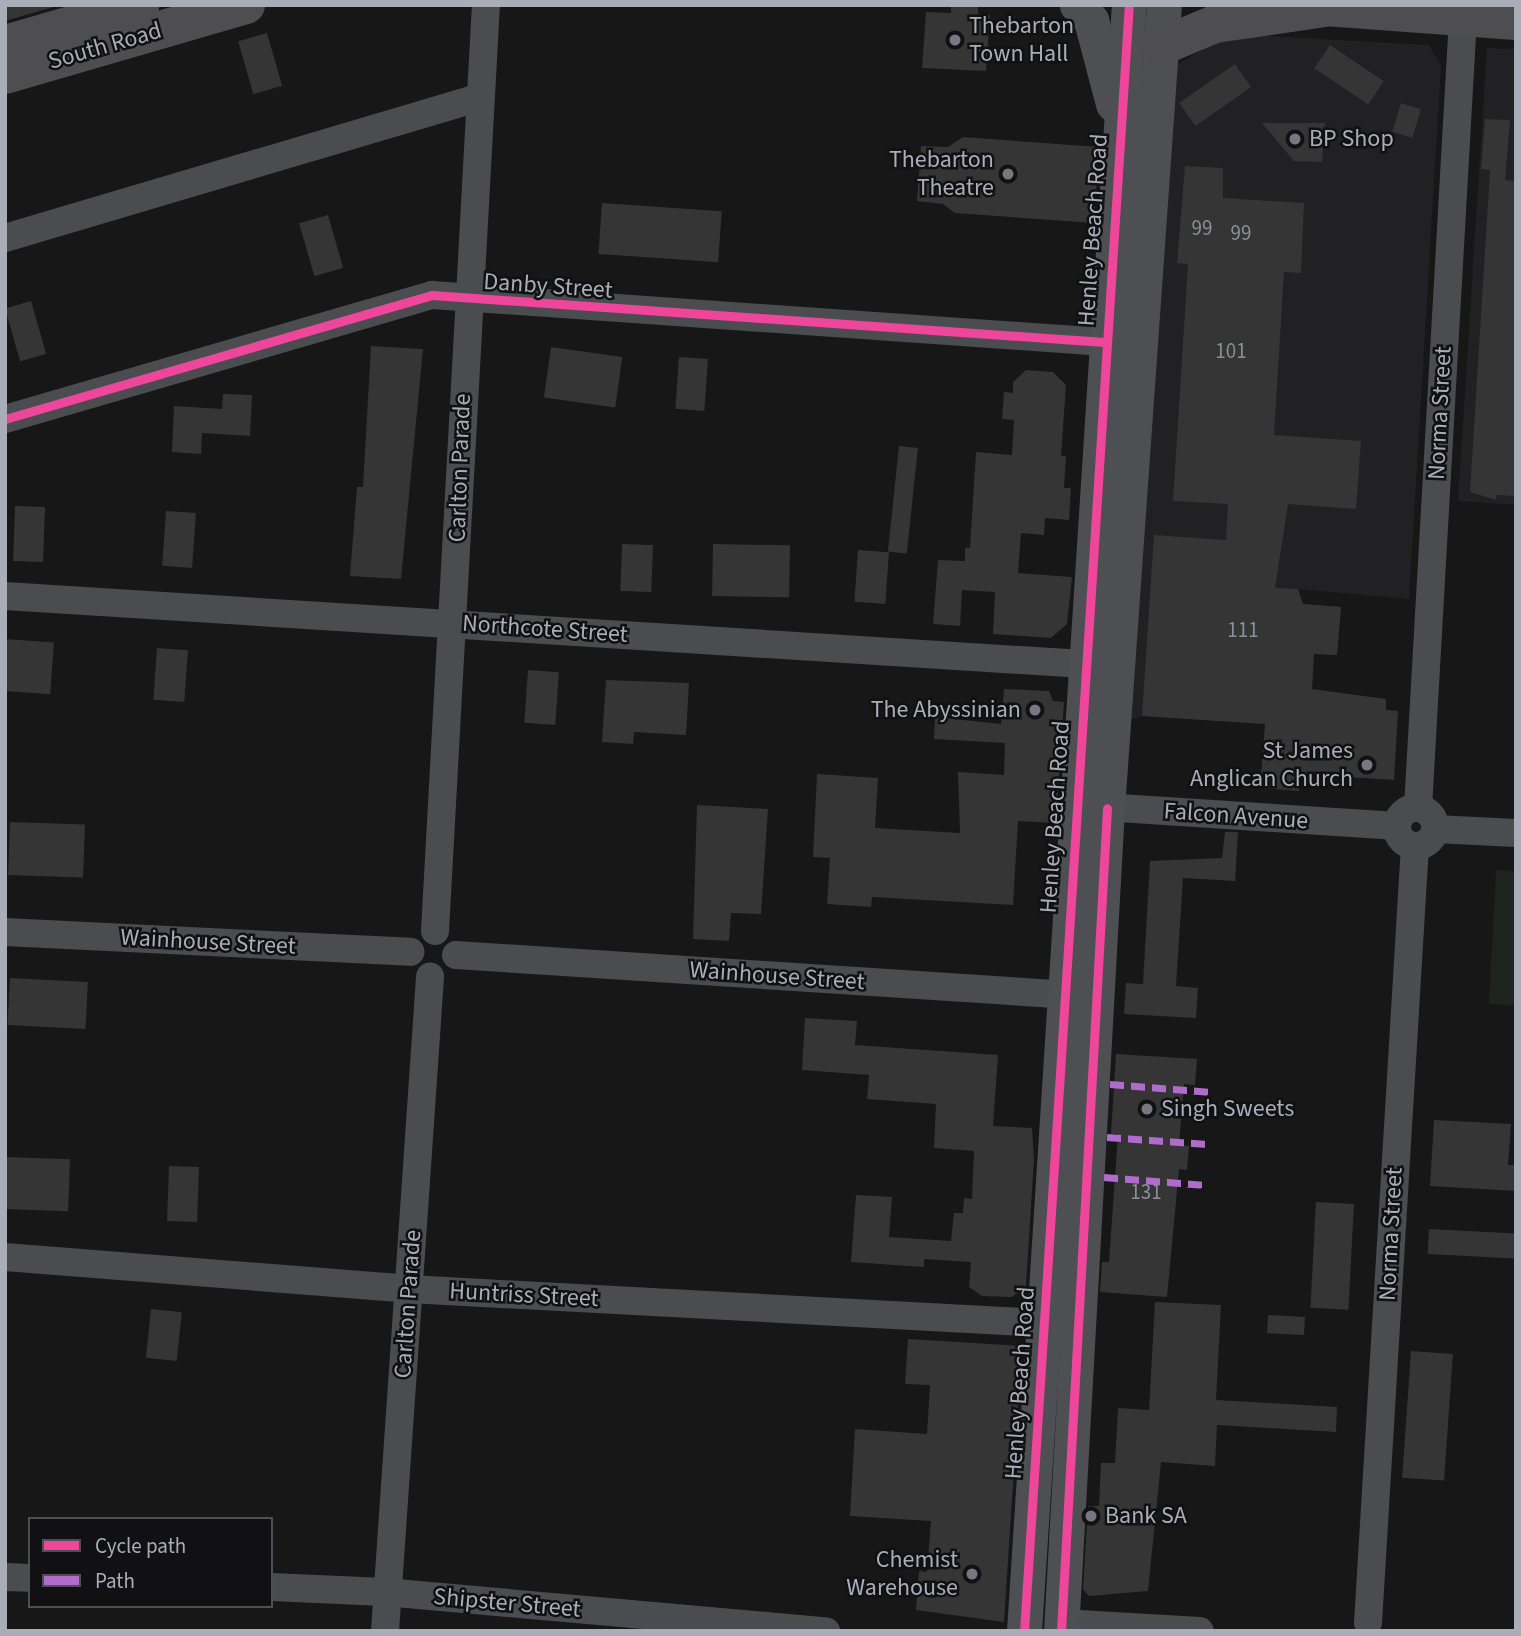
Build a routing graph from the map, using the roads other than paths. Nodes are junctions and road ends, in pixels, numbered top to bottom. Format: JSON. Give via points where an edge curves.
{"nodes":[{"id":1,"x":140,"y":5,"type":"edge"},
{"id":2,"x":246,"y":5,"type":"edge"},
{"id":3,"x":486,"y":5,"type":"edge"},
{"id":4,"x":1077,"y":5,"type":"edge"},
{"id":5,"x":1129,"y":5,"type":"edge"},
{"id":6,"x":1164,"y":5,"type":"edge"},
{"id":7,"x":1315,"y":6,"type":"edge"},
{"id":8,"x":1463,"y":18,"type":"junction"},
{"id":9,"x":1516,"y":21,"type":"edge"},
{"id":10,"x":5,"y":44,"type":"edge"},
{"id":11,"x":1160,"y":47,"type":"junction"},
{"id":12,"x":5,"y":75,"type":"edge"},
{"id":13,"x":480,"y":97,"type":"junction"},
{"id":14,"x":1120,"y":131,"type":"junction"},
{"id":15,"x":5,"y":237,"type":"edge"},
{"id":16,"x":467,"y":299,"type":"junction"},
{"id":17,"x":1104,"y":342,"type":"junction"},
{"id":18,"x":5,"y":419,"type":"edge"},
{"id":19,"x":5,"y":596,"type":"edge"},
{"id":20,"x":454,"y":623,"type":"junction"},
{"id":21,"x":1084,"y":664,"type":"junction"},
{"id":22,"x":1091,"y":806,"type":"junction"},
{"id":23,"x":1416,"y":827,"type":"junction"},
{"id":24,"x":1516,"y":833,"type":"edge"},
{"id":25,"x":435,"y":931,"type":"junction"},
{"id":26,"x":5,"y":932,"type":"edge"},
{"id":27,"x":411,"y":952,"type":"junction"},
{"id":28,"x":456,"y":956,"type":"junction"},
{"id":29,"x":430,"y":977,"type":"junction"},
{"id":30,"x":1080,"y":996,"type":"junction"},
{"id":31,"x":5,"y":1257,"type":"edge"},
{"id":32,"x":409,"y":1289,"type":"junction"},
{"id":33,"x":1043,"y":1323,"type":"junction"},
{"id":34,"x":5,"y":1577,"type":"edge"},
{"id":35,"x":28,"y":1578,"type":"edge"},
{"id":36,"x":273,"y":1587,"type":"edge"},
{"id":37,"x":385,"y":1592,"type":"junction"},
{"id":38,"x":1062,"y":1627,"type":"edge"},
{"id":39,"x":1366,"y":1628,"type":"edge"},
{"id":40,"x":385,"y":1631,"type":"edge"},
{"id":41,"x":826,"y":1631,"type":"edge"},
{"id":42,"x":1024,"y":1631,"type":"edge"},
{"id":43,"x":1200,"y":1631,"type":"edge"}],
"edges":[{"from":1,"to":10,"type":"highway","name":"South Road"},
{"from":2,"to":12,"type":"highway","name":"South Road"},
{"from":3,"to":13,"type":"street","name":"Carlton Parade"},
{"from":4,"to":14,"type":"main road","via":[[1091,20]]},
{"from":5,"to":14,"type":"main road","name":"Henley Beach Road"},
{"from":6,"to":11,"type":"main road","name":"Henley Beach Road"},
{"from":7,"to":8,"type":"highway"},
{"from":7,"to":11,"type":"highway","via":[[1214,24]]},
{"from":8,"to":9,"type":"highway"},
{"from":8,"to":23,"type":"street","name":"Norma Street"},
{"from":11,"to":22,"type":"main road","name":"Henley Beach Road"},
{"from":13,"to":15,"type":"street"},
{"from":13,"to":16,"type":"street","name":"Carlton Parade"},
{"from":14,"to":17,"type":"main road","name":"Henley Beach Road"},
{"from":16,"to":17,"type":"street","name":"Danby Street"},
{"from":16,"to":18,"type":"street","name":"Danby Street","via":[[432,295]]},
{"from":16,"to":20,"type":"street","name":"Carlton Parade"},
{"from":17,"to":21,"type":"main road","name":"Henley Beach Road"},
{"from":19,"to":20,"type":"street","name":"Northcote Street"},
{"from":20,"to":21,"type":"street","name":"Northcote Street"},
{"from":20,"to":25,"type":"street","name":"Carlton Parade"},
{"from":21,"to":22,"type":"main road","name":"Henley Beach Road"},
{"from":22,"to":23,"type":"street","name":"Falcon Avenue"},
{"from":22,"to":30,"type":"main road","name":"Henley Beach Road"},
{"from":23,"to":24,"type":"street","name":"Falcon Avenue"},
{"from":23,"to":39,"type":"street","name":"Norma Street"},
{"from":25,"to":27,"type":"street","via":[[424,933]]},
{"from":25,"to":28,"type":"street","via":[[454,944]]},
{"from":26,"to":27,"type":"street","name":"Wainhouse Street"},
{"from":27,"to":29,"type":"street","via":[[420,972]]},
{"from":28,"to":29,"type":"street","via":[[442,975]]},
{"from":28,"to":30,"type":"street","name":"Wainhouse Street"},
{"from":29,"to":32,"type":"street","name":"Carlton Parade"},
{"from":30,"to":33,"type":"main road","name":"Henley Beach Road"},
{"from":30,"to":38,"type":"main road","name":"Henley Beach Road"},
{"from":31,"to":32,"type":"street","name":"Huntriss Street"},
{"from":32,"to":33,"type":"street","name":"Huntriss Street"},
{"from":32,"to":37,"type":"street","name":"Carlton Parade"},
{"from":33,"to":42,"type":"main road","name":"Henley Beach Road"},
{"from":34,"to":35,"type":"street"},
{"from":36,"to":37,"type":"street","name":"Shipster Street"},
{"from":37,"to":40,"type":"street","name":"Carlton Parade"},
{"from":37,"to":41,"type":"street","name":"Shipster Street"},
{"from":38,"to":43,"type":"street"}]}
